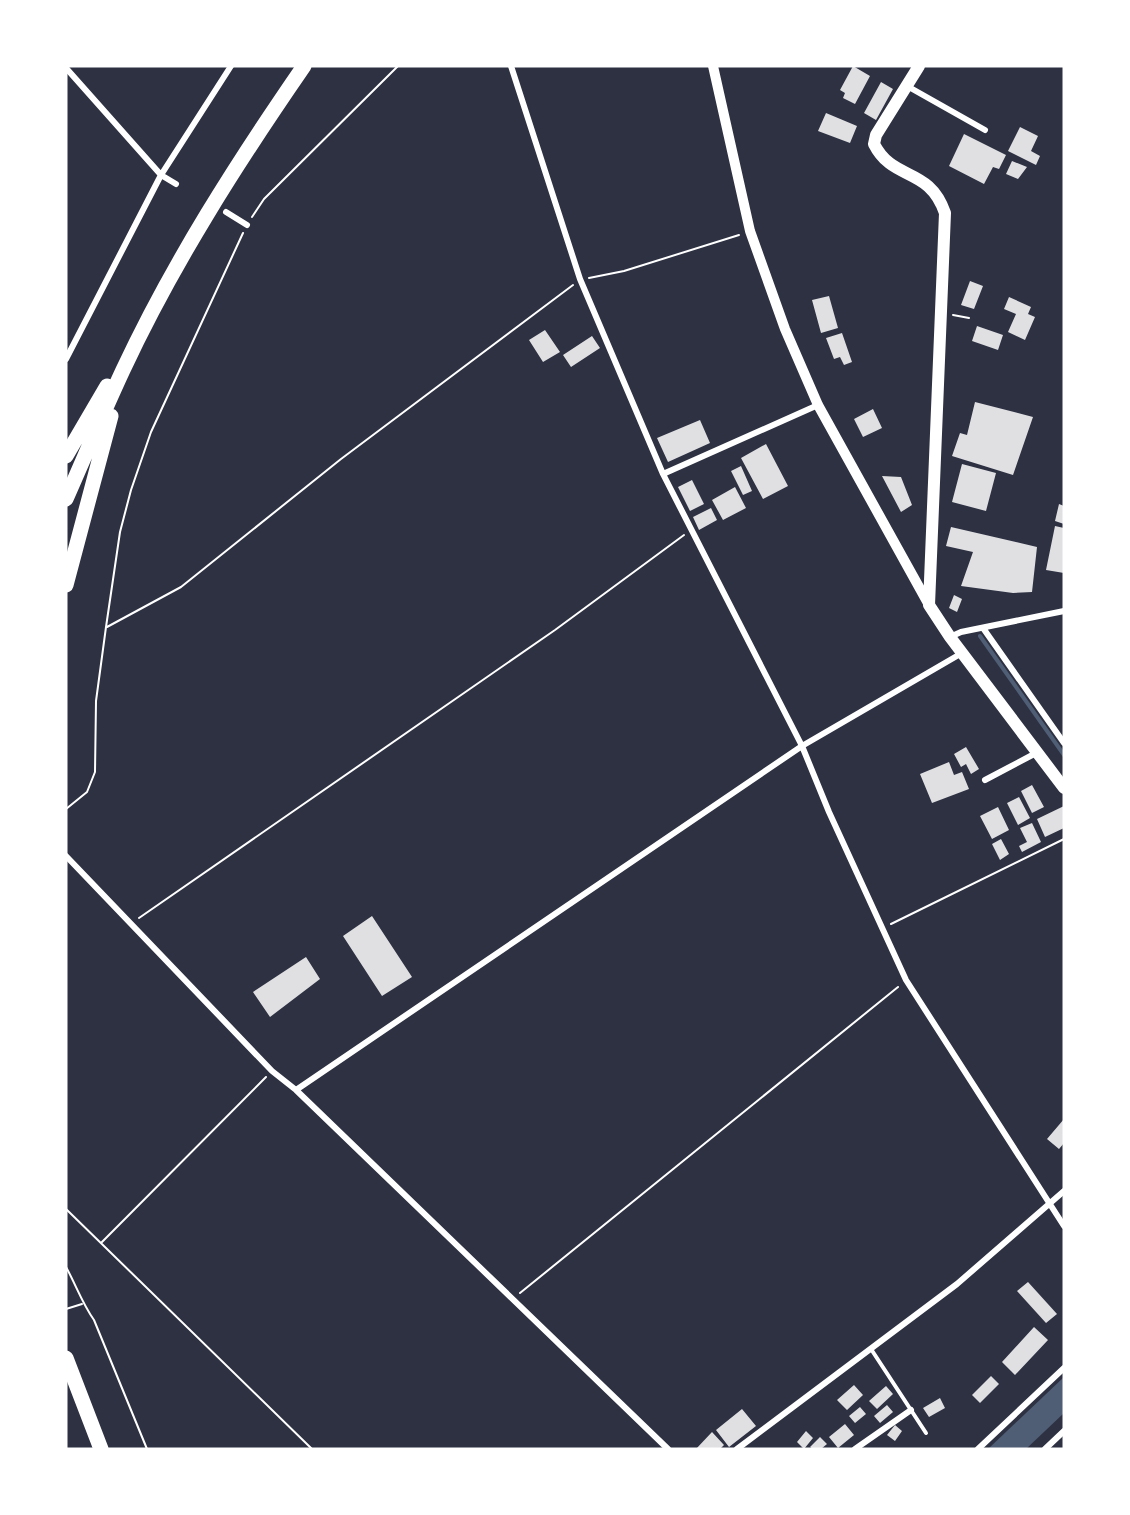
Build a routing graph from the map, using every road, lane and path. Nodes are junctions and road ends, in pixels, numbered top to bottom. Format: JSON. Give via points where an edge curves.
{"nodes":[{"id":1,"x":231,"y":66,"type":"edge"},
{"id":2,"x":304,"y":66,"type":"edge"},
{"id":3,"x":398,"y":66,"type":"edge"},
{"id":4,"x":511,"y":66,"type":"edge"},
{"id":5,"x":713,"y":66,"type":"edge"},
{"id":6,"x":919,"y":66,"type":"edge"},
{"id":7,"x":66,"y":68,"type":"edge"},
{"id":8,"x":906,"y":86,"type":"junction"},
{"id":9,"x":985,"y":130,"type":"dead end"},
{"id":10,"x":161,"y":175,"type":"junction"},
{"id":11,"x":176,"y":184,"type":"dead end"},
{"id":12,"x":226,"y":212,"type":"dead end"},
{"id":13,"x":247,"y":225,"type":"junction"},
{"id":14,"x":750,"y":231,"type":"junction"},
{"id":15,"x":580,"y":279,"type":"junction"},
{"id":16,"x":154,"y":308,"type":"junction"},
{"id":17,"x":942,"y":312,"type":"junction"},
{"id":18,"x":969,"y":318,"type":"dead end"},
{"id":19,"x":66,"y":359,"type":"edge"},
{"id":20,"x":123,"y":370,"type":"junction"},
{"id":21,"x":818,"y":405,"type":"junction"},
{"id":22,"x":66,"y":456,"type":"edge"},
{"id":23,"x":663,"y":474,"type":"junction"},
{"id":24,"x":66,"y":499,"type":"edge"},
{"id":25,"x":692,"y":530,"type":"junction"},
{"id":26,"x":66,"y":585,"type":"edge"},
{"id":27,"x":929,"y":605,"type":"junction"},
{"id":28,"x":1064,"y":611,"type":"edge"},
{"id":29,"x":106,"y":627,"type":"junction"},
{"id":30,"x":983,"y":628,"type":"junction"},
{"id":31,"x":950,"y":637,"type":"junction"},
{"id":32,"x":962,"y":653,"type":"junction"},
{"id":33,"x":1064,"y":743,"type":"edge"},
{"id":34,"x":802,"y":746,"type":"junction"},
{"id":35,"x":1038,"y":752,"type":"junction"},
{"id":36,"x":986,"y":780,"type":"dead end"},
{"id":37,"x":1064,"y":788,"type":"edge"},
{"id":38,"x":66,"y":809,"type":"edge"},
{"id":39,"x":1064,"y":839,"type":"edge"},
{"id":40,"x":66,"y":856,"type":"edge"},
{"id":41,"x":129,"y":924,"type":"junction"},
{"id":42,"x":882,"y":929,"type":"junction"},
{"id":43,"x":906,"y":980,"type":"junction"},
{"id":44,"x":272,"y":1071,"type":"junction"},
{"id":45,"x":296,"y":1090,"type":"junction"},
{"id":46,"x":1064,"y":1191,"type":"edge"},
{"id":47,"x":1049,"y":1205,"type":"junction"},
{"id":48,"x":66,"y":1209,"type":"edge"},
{"id":49,"x":1064,"y":1226,"type":"edge"},
{"id":50,"x":101,"y":1243,"type":"junction"},
{"id":51,"x":66,"y":1267,"type":"edge"},
{"id":52,"x":514,"y":1299,"type":"junction"},
{"id":53,"x":82,"y":1304,"type":"junction"},
{"id":54,"x":66,"y":1309,"type":"edge"},
{"id":55,"x":871,"y":1349,"type":"junction"},
{"id":56,"x":66,"y":1358,"type":"edge"},
{"id":57,"x":1064,"y":1368,"type":"edge"},
{"id":58,"x":911,"y":1410,"type":"junction"},
{"id":59,"x":1064,"y":1431,"type":"edge"},
{"id":60,"x":926,"y":1433,"type":"dead end"},
{"id":61,"x":101,"y":1449,"type":"edge"},
{"id":62,"x":147,"y":1449,"type":"edge"},
{"id":63,"x":312,"y":1449,"type":"edge"},
{"id":64,"x":668,"y":1449,"type":"edge"},
{"id":65,"x":737,"y":1449,"type":"edge"},
{"id":66,"x":855,"y":1449,"type":"edge"},
{"id":67,"x":978,"y":1449,"type":"edge"},
{"id":68,"x":1047,"y":1449,"type":"edge"}],
"edges":[{"from":1,"to":10,"type":"street"},
{"from":2,"to":16,"type":"highway","via":[[199,227]]},
{"from":3,"to":13,"type":"path","via":[[264,199]]},
{"from":4,"to":15,"type":"street"},
{"from":5,"to":14,"type":"street"},
{"from":6,"to":8,"type":"main road"},
{"from":7,"to":10,"type":"street"},
{"from":8,"to":9,"type":"street"},
{"from":8,"to":17,"type":"main road","via":[[874,144],[887,163],[928,184],[940,197],[945,213]]},
{"from":10,"to":11,"type":"street"},
{"from":10,"to":19,"type":"street"},
{"from":12,"to":13,"type":"street"},
{"from":13,"to":29,"type":"path","via":[[151,432],[120,532]]},
{"from":14,"to":15,"type":"path","via":[[624,271]]},
{"from":14,"to":21,"type":"street","via":[[785,329]]},
{"from":15,"to":23,"type":"street"},
{"from":15,"to":29,"type":"path","via":[[341,459],[181,587]]},
{"from":16,"to":20,"type":"highway"},
{"from":16,"to":22,"type":"highway"},
{"from":17,"to":18,"type":"path"},
{"from":17,"to":27,"type":"main road"},
{"from":20,"to":24,"type":"highway"},
{"from":20,"to":26,"type":"highway"},
{"from":21,"to":23,"type":"street"},
{"from":21,"to":27,"type":"street"},
{"from":23,"to":25,"type":"street"},
{"from":25,"to":34,"type":"street"},
{"from":25,"to":41,"type":"path","via":[[555,630]]},
{"from":27,"to":31,"type":"main road"},
{"from":28,"to":30,"type":"street"},
{"from":29,"to":38,"type":"path","via":[[96,701],[95,772],[87,792]]},
{"from":30,"to":31,"type":"street"},
{"from":30,"to":33,"type":"street"},
{"from":31,"to":32,"type":"main road"},
{"from":32,"to":34,"type":"street"},
{"from":32,"to":35,"type":"main road"},
{"from":34,"to":42,"type":"street"},
{"from":34,"to":45,"type":"street"},
{"from":35,"to":36,"type":"street"},
{"from":35,"to":37,"type":"main road"},
{"from":39,"to":42,"type":"path"},
{"from":40,"to":41,"type":"street"},
{"from":41,"to":44,"type":"street"},
{"from":42,"to":43,"type":"street"},
{"from":43,"to":47,"type":"street"},
{"from":43,"to":52,"type":"path"},
{"from":44,"to":45,"type":"street"},
{"from":44,"to":50,"type":"path"},
{"from":45,"to":52,"type":"street"},
{"from":46,"to":47,"type":"street"},
{"from":47,"to":49,"type":"street"},
{"from":47,"to":55,"type":"street","via":[[957,1284]]},
{"from":48,"to":50,"type":"path"},
{"from":50,"to":63,"type":"path"},
{"from":51,"to":53,"type":"path"},
{"from":52,"to":64,"type":"street"},
{"from":53,"to":54,"type":"path"},
{"from":53,"to":62,"type":"path","via":[[94,1320]]},
{"from":55,"to":58,"type":"lane"},
{"from":55,"to":65,"type":"street"},
{"from":56,"to":61,"type":"highway"},
{"from":57,"to":67,"type":"street"},
{"from":58,"to":60,"type":"lane"},
{"from":58,"to":66,"type":"street"},
{"from":59,"to":68,"type":"street"}]}
